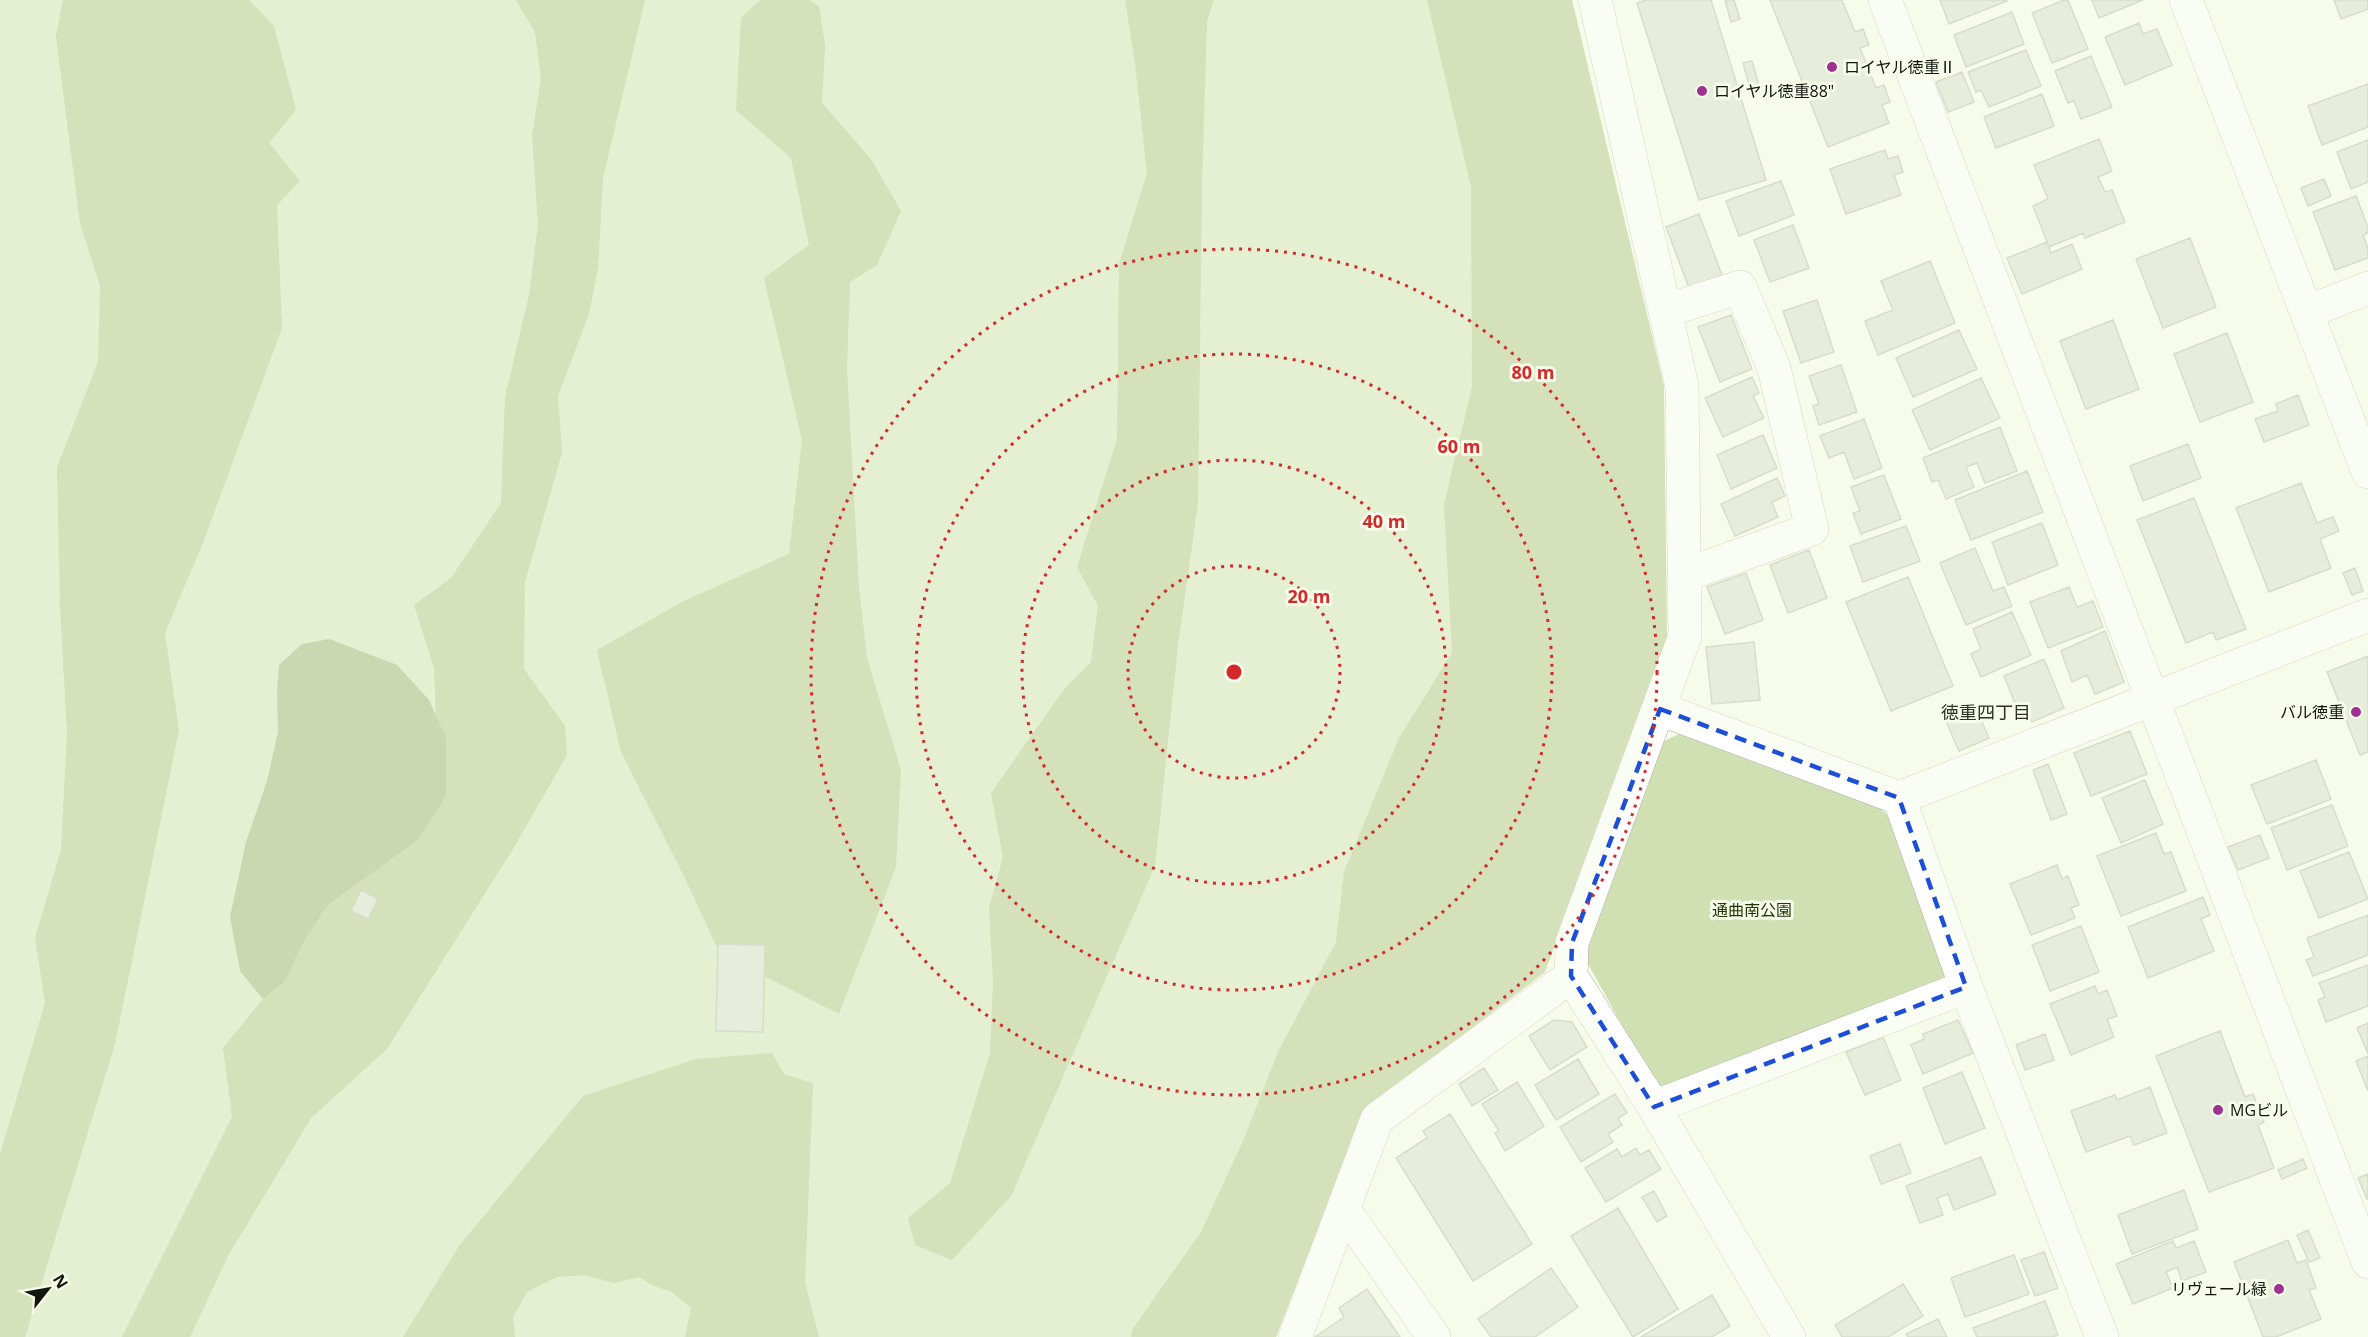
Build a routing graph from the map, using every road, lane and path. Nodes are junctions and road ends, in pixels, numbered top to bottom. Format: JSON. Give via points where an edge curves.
{"nodes":[{"id":1,"x":1595,"y":0,"type":"edge"},
{"id":2,"x":1885,"y":0,"type":"edge"},
{"id":3,"x":2186,"y":0,"type":"edge"},
{"id":4,"x":2368,"y":288,"type":"edge"},
{"id":5,"x":1665,"y":311,"type":"junction"},
{"id":6,"x":2307,"y":312,"type":"junction"},
{"id":7,"x":2368,"y":472,"type":"edge"},
{"id":8,"x":1685,"y":575,"type":"junction"},
{"id":9,"x":2368,"y":615,"type":"edge"},
{"id":10,"x":2152,"y":698,"type":"junction"},
{"id":11,"x":1660,"y":709,"type":"junction"},
{"id":12,"x":1899,"y":798,"type":"junction"},
{"id":13,"x":1571,"y":976,"type":"junction"},
{"id":14,"x":1966,"y":987,"type":"junction"},
{"id":15,"x":1654,"y":1107,"type":"junction"},
{"id":16,"x":1344,"y":1210,"type":"junction"},
{"id":17,"x":2368,"y":1262,"type":"edge"},
{"id":18,"x":1294,"y":1337,"type":"edge"},
{"id":19,"x":1434,"y":1337,"type":"edge"},
{"id":20,"x":1789,"y":1337,"type":"edge"},
{"id":21,"x":2102,"y":1337,"type":"edge"}],
"edges":[{"from":1,"to":5,"type":"street"},
{"from":2,"to":10,"type":"street"},
{"from":3,"to":6,"type":"street"},
{"from":4,"to":6,"type":"street"},
{"from":5,"to":8,"type":"street","via":[[1682,386]]},
{"from":5,"to":8,"type":"street","via":[[1740,287],[1774,368],[1812,529]]},
{"from":6,"to":7,"type":"street"},
{"from":8,"to":11,"type":"street","via":[[1685,636]]},
{"from":9,"to":10,"type":"street"},
{"from":10,"to":12,"type":"street"},
{"from":10,"to":17,"type":"street"},
{"from":11,"to":12,"type":"street"},
{"from":11,"to":13,"type":"street","via":[[1572,943]]},
{"from":12,"to":14,"type":"street"},
{"from":13,"to":15,"type":"street"},
{"from":13,"to":16,"type":"street","via":[[1377,1119]]},
{"from":14,"to":15,"type":"street"},
{"from":14,"to":21,"type":"street"},
{"from":15,"to":20,"type":"street"},
{"from":16,"to":18,"type":"street"},
{"from":16,"to":19,"type":"street"}]}
